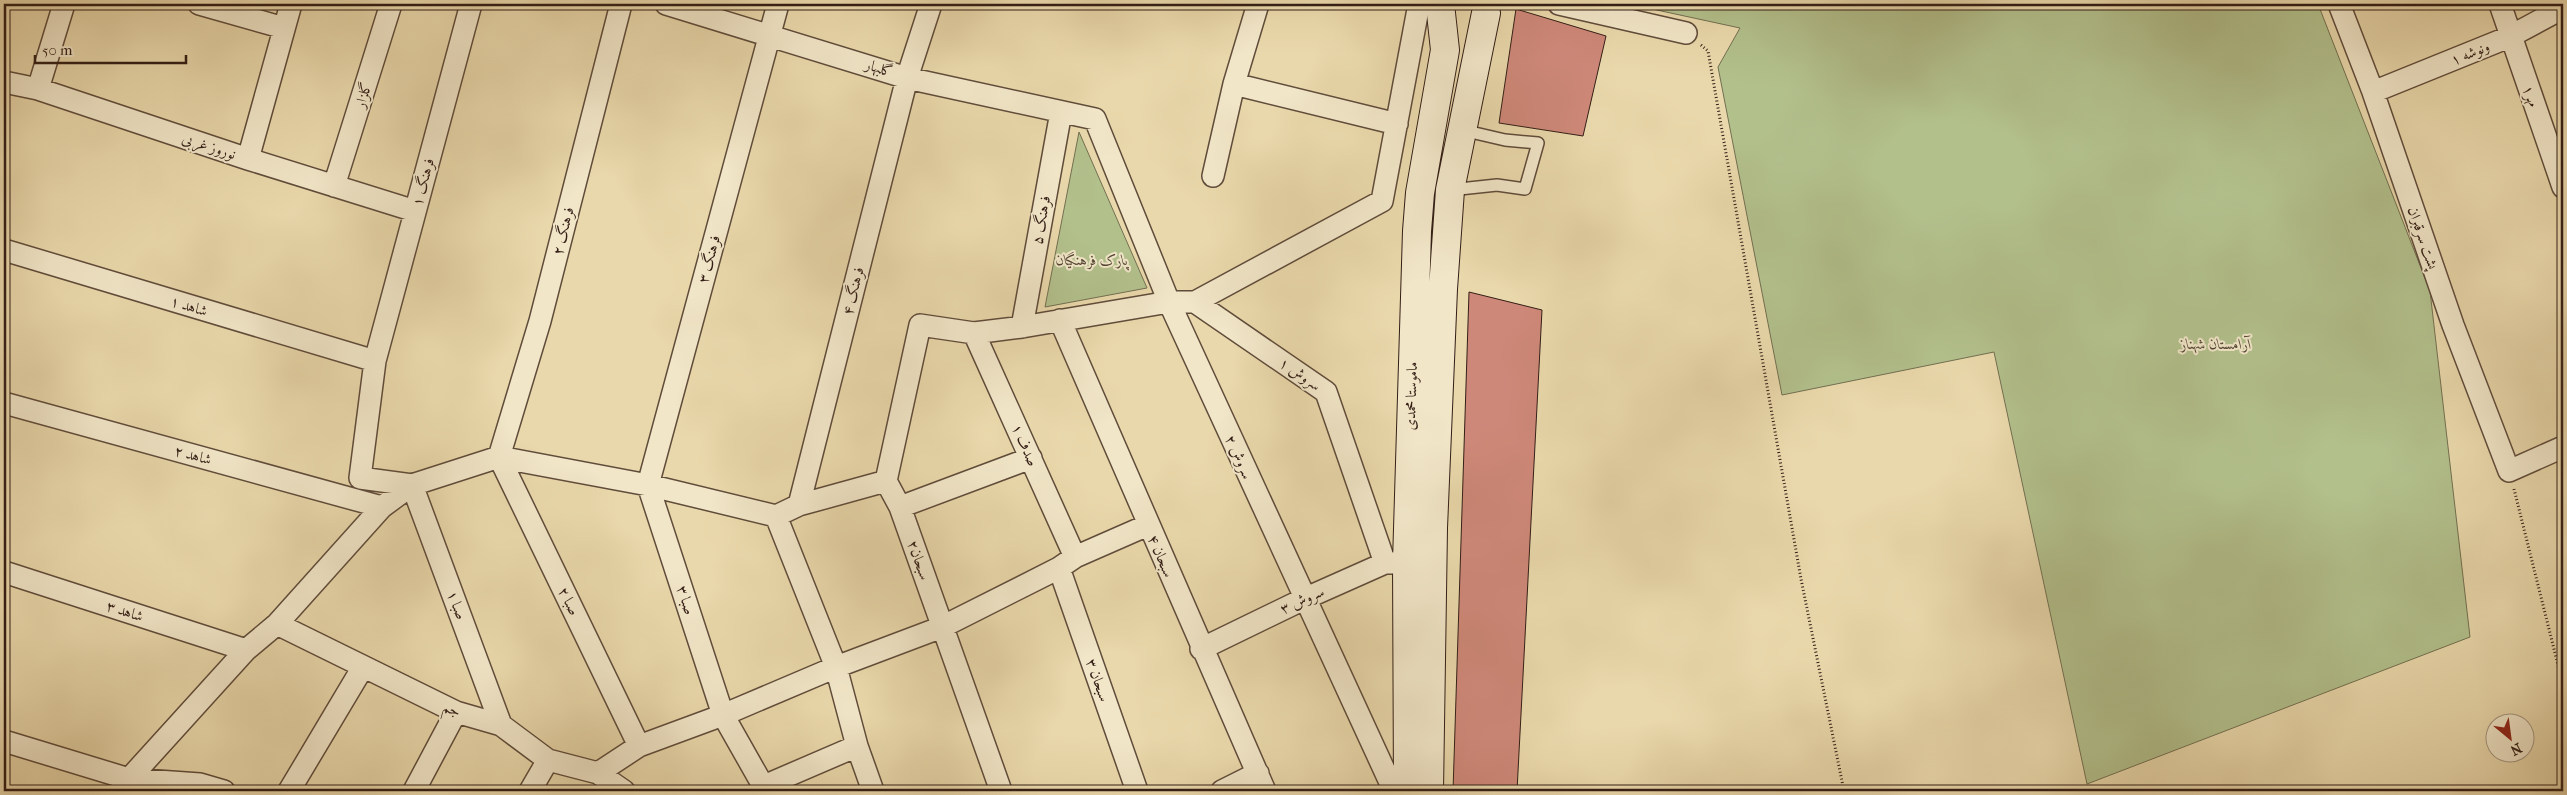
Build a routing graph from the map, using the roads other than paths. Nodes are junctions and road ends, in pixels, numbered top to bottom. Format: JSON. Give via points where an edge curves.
{"nodes":[{"id":1,"x":64,"y":4,"type":"edge"},
{"id":2,"x":199,"y":4,"type":"edge"},
{"id":3,"x":291,"y":4,"type":"edge"},
{"id":4,"x":391,"y":4,"type":"edge"},
{"id":5,"x":471,"y":4,"type":"edge"},
{"id":6,"x":621,"y":4,"type":"edge"},
{"id":7,"x":666,"y":4,"type":"edge"},
{"id":8,"x":778,"y":4,"type":"edge"},
{"id":9,"x":931,"y":4,"type":"edge"},
{"id":10,"x":1258,"y":4,"type":"edge"},
{"id":11,"x":1419,"y":4,"type":"edge"},
{"id":12,"x":1440,"y":4,"type":"edge"},
{"id":13,"x":1559,"y":4,"type":"edge"},
{"id":14,"x":2339,"y":4,"type":"edge"},
{"id":15,"x":2500,"y":4,"type":"edge"},
{"id":16,"x":1493,"y":8,"type":"edge"},
{"id":17,"x":2563,"y":8,"type":"edge"},
{"id":18,"x":284,"y":28,"type":"junction"},
{"id":19,"x":1686,"y":33,"type":"road end"},
{"id":20,"x":770,"y":34,"type":"junction"},
{"id":21,"x":2509,"y":37,"type":"junction"},
{"id":22,"x":907,"y":78,"type":"junction"},
{"id":23,"x":4,"y":82,"type":"edge"},
{"id":24,"x":1234,"y":84,"type":"junction"},
{"id":25,"x":38,"y":89,"type":"junction"},
{"id":26,"x":2373,"y":92,"type":"junction"},
{"id":27,"x":1060,"y":112,"type":"junction"},
{"id":28,"x":1095,"y":119,"type":"joint"},
{"id":29,"x":1398,"y":124,"type":"junction"},
{"id":30,"x":1460,"y":130,"type":"junction"},
{"id":31,"x":248,"y":159,"type":"junction"},
{"id":32,"x":1213,"y":176,"type":"dead end"},
{"id":33,"x":334,"y":186,"type":"junction"},
{"id":34,"x":2563,"y":187,"type":"edge"},
{"id":35,"x":1450,"y":190,"type":"junction"},
{"id":36,"x":415,"y":212,"type":"junction"},
{"id":37,"x":4,"y":250,"type":"edge"},
{"id":38,"x":1169,"y":302,"type":"junction"},
{"id":39,"x":1195,"y":302,"type":"junction"},
{"id":40,"x":1060,"y":320,"type":"junction"},
{"id":41,"x":1022,"y":328,"type":"junction"},
{"id":42,"x":974,"y":333,"type":"junction"},
{"id":43,"x":375,"y":361,"type":"junction"},
{"id":44,"x":4,"y":403,"type":"edge"},
{"id":45,"x":2563,"y":447,"type":"edge"},
{"id":46,"x":498,"y":457,"type":"junction"},
{"id":47,"x":1031,"y":458,"type":"junction"},
{"id":48,"x":886,"y":481,"type":"junction"},
{"id":49,"x":648,"y":484,"type":"junction"},
{"id":50,"x":412,"y":485,"type":"junction"},
{"id":51,"x":799,"y":505,"type":"junction"},
{"id":52,"x":382,"y":507,"type":"junction"},
{"id":53,"x":900,"y":507,"type":"junction"},
{"id":54,"x":776,"y":516,"type":"junction"},
{"id":55,"x":1148,"y":525,"type":"junction"},
{"id":56,"x":1067,"y":562,"type":"junction"},
{"id":57,"x":1396,"y":563,"type":"junction"},
{"id":58,"x":4,"y":572,"type":"edge"},
{"id":59,"x":1304,"y":599,"type":"junction"},
{"id":60,"x":277,"y":624,"type":"junction"},
{"id":61,"x":942,"y":627,"type":"junction"},
{"id":62,"x":1201,"y":649,"type":"junction"},
{"id":63,"x":246,"y":650,"type":"junction"},
{"id":64,"x":363,"y":667,"type":"junction"},
{"id":65,"x":836,"y":667,"type":"junction"},
{"id":66,"x":456,"y":712,"type":"junction"},
{"id":67,"x":723,"y":716,"type":"junction"},
{"id":68,"x":501,"y":725,"type":"junction"},
{"id":69,"x":4,"y":741,"type":"edge"},
{"id":70,"x":639,"y":746,"type":"junction"},
{"id":71,"x":857,"y":746,"type":"junction"},
{"id":72,"x":548,"y":760,"type":"junction"},
{"id":73,"x":598,"y":773,"type":"junction"},
{"id":74,"x":1261,"y":782,"type":"edge"},
{"id":75,"x":126,"y":785,"type":"edge"},
{"id":76,"x":199,"y":787,"type":"edge"},
{"id":77,"x":765,"y":789,"type":"edge"},
{"id":78,"x":224,"y":791,"type":"edge"},
{"id":79,"x":289,"y":791,"type":"edge"},
{"id":80,"x":414,"y":791,"type":"edge"},
{"id":81,"x":530,"y":791,"type":"edge"},
{"id":82,"x":624,"y":791,"type":"edge"},
{"id":83,"x":873,"y":791,"type":"edge"},
{"id":84,"x":1001,"y":791,"type":"edge"},
{"id":85,"x":1137,"y":791,"type":"edge"},
{"id":86,"x":1222,"y":791,"type":"edge"},
{"id":87,"x":1394,"y":791,"type":"edge"},
{"id":88,"x":1408,"y":791,"type":"edge"},
{"id":89,"x":1429,"y":791,"type":"edge"}],
"edges":[{"from":1,"to":25,"type":"street"},
{"from":2,"to":18,"type":"street"},
{"from":3,"to":18,"type":"street"},
{"from":4,"to":33,"type":"street","name":"گلزار"},
{"from":5,"to":36,"type":"street","name":"فرهنگ ۱"},
{"from":6,"to":46,"type":"street","name":"فرهنگ ۲","via":[[540,321]]},
{"from":7,"to":20,"type":"street","name":"گلبهار"},
{"from":8,"to":20,"type":"street","name":"فرهنگ ۳"},
{"from":9,"to":22,"type":"street","name":"فرهنگ ۴"},
{"from":10,"to":24,"type":"street"},
{"from":11,"to":29,"type":"street"},
{"from":12,"to":16,"type":"main road","via":[[1454,12],[1470,15]]},
{"from":12,"to":57,"type":"main road","name":"ماموستا محمدی","via":[[1446,50],[1416,231]]},
{"from":13,"to":19,"type":"street"},
{"from":14,"to":26,"type":"street","name":"پشت سرقبران"},
{"from":15,"to":21,"type":"street","name":"مهر۱"},
{"from":16,"to":30,"type":"main road","name":"ماموستا محمدی"},
{"from":17,"to":21,"type":"street","name":"ونوشه ۱"},
{"from":18,"to":31,"type":"street"},
{"from":20,"to":22,"type":"street","name":"گلبهار"},
{"from":20,"to":49,"type":"street","name":"فرهنگ ۳"},
{"from":21,"to":26,"type":"street","name":"ونوشه ۱"},
{"from":21,"to":34,"type":"street","name":"مهر۱"},
{"from":22,"to":27,"type":"street","name":"گلبهار"},
{"from":22,"to":51,"type":"street","name":"فرهنگ ۴"},
{"from":23,"to":25,"type":"street","name":"نوروز غربی"},
{"from":24,"to":29,"type":"street"},
{"from":24,"to":32,"type":"street"},
{"from":25,"to":31,"type":"street","name":"نوروز غربی"},
{"from":26,"to":45,"type":"street","name":"پشت سرقبران","via":[[2453,325],[2509,471]]},
{"from":27,"to":28,"type":"street","name":"گلبهار"},
{"from":27,"to":41,"type":"street","name":"فرهنگ ۵"},
{"from":28,"to":38,"type":"street","name":"سروش ۲"},
{"from":29,"to":39,"type":"street","via":[[1382,201]]},
{"from":30,"to":35,"type":"main road","name":"ماموستا محمدی"},
{"from":30,"to":35,"type":"lane","via":[[1504,140],[1538,143],[1526,189],[1497,185]]},
{"from":31,"to":33,"type":"street","name":"نوروز غربی"},
{"from":33,"to":36,"type":"street","name":"نوروز غربی"},
{"from":35,"to":89,"type":"main road","name":"ماموستا محمدی","via":[[1442,289],[1433,528]]},
{"from":36,"to":43,"type":"street","name":"فرهنگ ۱"},
{"from":37,"to":43,"type":"street","name":"شاهد ۱"},
{"from":38,"to":39,"type":"street"},
{"from":38,"to":40,"type":"street"},
{"from":38,"to":59,"type":"street","name":"سروش ۲"},
{"from":39,"to":57,"type":"street","name":"سروش ۱","via":[[1326,392]]},
{"from":40,"to":41,"type":"street"},
{"from":40,"to":55,"type":"street","name":"سبحان ۴"},
{"from":41,"to":42,"type":"street"},
{"from":42,"to":47,"type":"street","name":"صدف ۱"},
{"from":42,"to":48,"type":"street","via":[[920,325]]},
{"from":43,"to":50,"type":"street","name":"فرهنگ ۱","via":[[360,478]]},
{"from":44,"to":52,"type":"street","name":"شاهد ۲"},
{"from":46,"to":49,"type":"street"},
{"from":46,"to":50,"type":"street"},
{"from":46,"to":70,"type":"street","name":"صبا ۲"},
{"from":47,"to":53,"type":"street"},
{"from":47,"to":56,"type":"street","name":"صدف ۱"},
{"from":48,"to":51,"type":"street"},
{"from":48,"to":53,"type":"street","name":"سبحان۲"},
{"from":49,"to":54,"type":"street"},
{"from":49,"to":67,"type":"street","name":"صبا ۳"},
{"from":50,"to":52,"type":"street"},
{"from":50,"to":68,"type":"street","name":"صبا ۱"},
{"from":51,"to":54,"type":"street"},
{"from":52,"to":60,"type":"street"},
{"from":53,"to":61,"type":"street","name":"سبحان۲"},
{"from":54,"to":65,"type":"street"},
{"from":55,"to":56,"type":"street"},
{"from":55,"to":62,"type":"street","name":"سبحان ۴"},
{"from":56,"to":61,"type":"street"},
{"from":56,"to":85,"type":"street","name":"سبحان ۳"},
{"from":57,"to":59,"type":"street","name":"سروش ۳"},
{"from":57,"to":88,"type":"main road","name":"ماموستا محمدی"},
{"from":58,"to":63,"type":"street","name":"شاهد ۳"},
{"from":59,"to":62,"type":"street","name":"سروش ۳"},
{"from":59,"to":87,"type":"street","name":"سروش ۲"},
{"from":60,"to":63,"type":"street"},
{"from":60,"to":64,"type":"street","name":"جم"},
{"from":61,"to":65,"type":"street"},
{"from":61,"to":84,"type":"street","name":"سبحان۲"},
{"from":62,"to":74,"type":"street","name":"سبحان ۴"},
{"from":63,"to":75,"type":"street"},
{"from":64,"to":66,"type":"street","name":"جم"},
{"from":64,"to":79,"type":"street"},
{"from":65,"to":67,"type":"street"},
{"from":65,"to":71,"type":"street"},
{"from":66,"to":68,"type":"street","name":"جم"},
{"from":66,"to":80,"type":"street"},
{"from":67,"to":70,"type":"street"},
{"from":67,"to":77,"type":"street","name":"صبا ۳"},
{"from":68,"to":72,"type":"street","name":"جم"},
{"from":69,"to":75,"type":"street"},
{"from":70,"to":73,"type":"street"},
{"from":71,"to":77,"type":"street"},
{"from":71,"to":83,"type":"street"},
{"from":72,"to":73,"type":"street","name":"جم"},
{"from":72,"to":81,"type":"street"},
{"from":73,"to":82,"type":"street","name":"جم"},
{"from":74,"to":86,"type":"street"},
{"from":75,"to":76,"type":"street"},
{"from":76,"to":78,"type":"street"}]}
